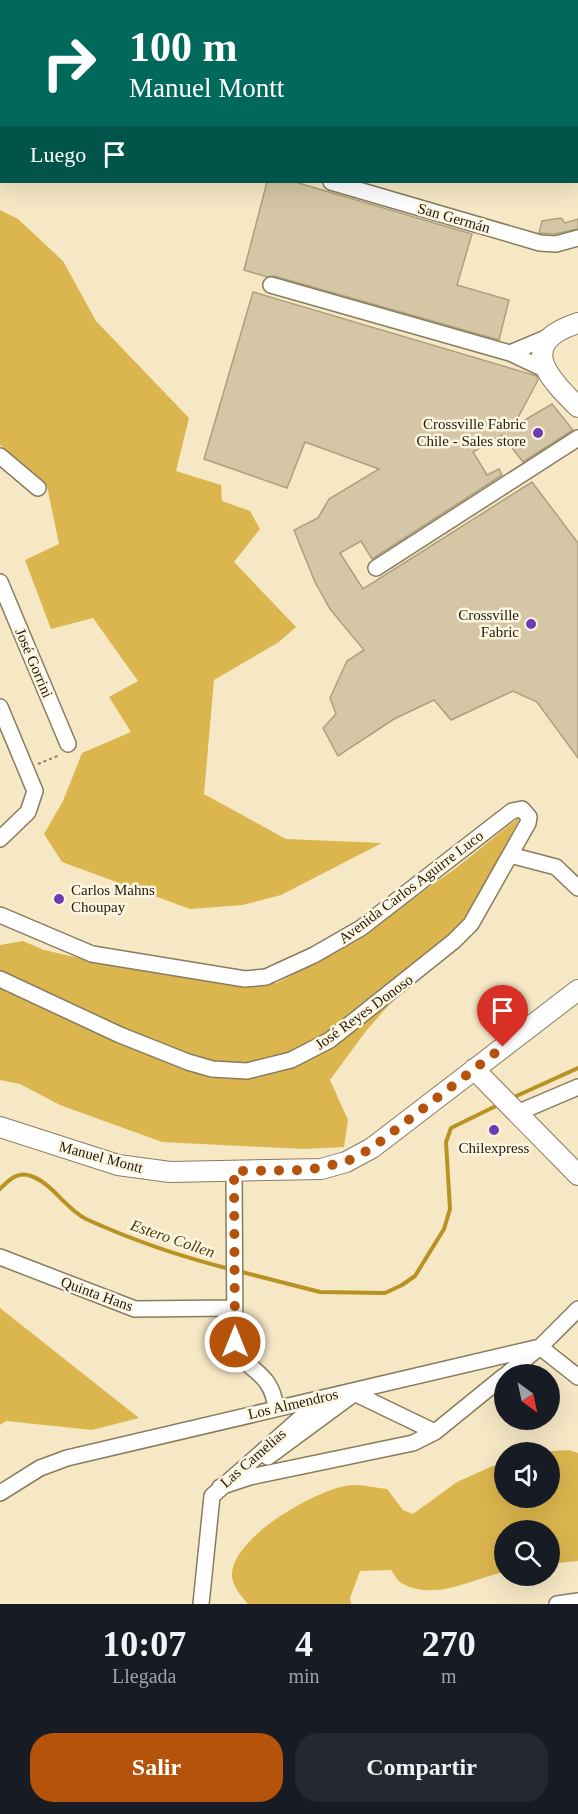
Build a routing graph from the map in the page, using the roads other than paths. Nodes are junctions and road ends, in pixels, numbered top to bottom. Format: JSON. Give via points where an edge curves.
{"nodes":[{"id":1,"x":334,"y":183,"type":"edge"},
{"id":2,"x":578,"y":238,"type":"edge"},
{"id":3,"x":271,"y":285,"type":"dead end"},
{"id":4,"x":578,"y":324,"type":"edge"},
{"id":5,"x":549,"y":342,"type":"junction"},
{"id":6,"x":510,"y":353,"type":"junction"},
{"id":7,"x":544,"y":369,"type":"junction"},
{"id":8,"x":578,"y":407,"type":"edge"},
{"id":9,"x":578,"y":438,"type":"edge"},
{"id":10,"x":0,"y":456,"type":"edge"},
{"id":11,"x":38,"y":488,"type":"dead end"},
{"id":12,"x":376,"y":568,"type":"dead end"},
{"id":13,"x":0,"y":582,"type":"edge"},
{"id":14,"x":0,"y":707,"type":"edge"},
{"id":15,"x":68,"y":744,"type":"road end"},
{"id":16,"x":0,"y":838,"type":"edge"},
{"id":17,"x":510,"y":855,"type":"junction"},
{"id":18,"x":578,"y":888,"type":"edge"},
{"id":19,"x":0,"y":915,"type":"edge"},
{"id":20,"x":0,"y":979,"type":"edge"},
{"id":21,"x":578,"y":990,"type":"edge"},
{"id":22,"x":474,"y":1069,"type":"junction"},
{"id":23,"x":578,"y":1087,"type":"edge"},
{"id":24,"x":516,"y":1112,"type":"junction"},
{"id":25,"x":0,"y":1127,"type":"edge"},
{"id":26,"x":234,"y":1171,"type":"junction"},
{"id":27,"x":578,"y":1175,"type":"edge"},
{"id":28,"x":0,"y":1257,"type":"edge"},
{"id":29,"x":234,"y":1308,"type":"junction"},
{"id":30,"x":578,"y":1309,"type":"edge"},
{"id":31,"x":540,"y":1347,"type":"junction"},
{"id":32,"x":519,"y":1364,"type":"edge"},
{"id":33,"x":578,"y":1377,"type":"edge"},
{"id":34,"x":494,"y":1384,"type":"edge"},
{"id":35,"x":358,"y":1391,"type":"junction"},
{"id":36,"x":323,"y":1398,"type":"junction"},
{"id":37,"x":276,"y":1408,"type":"junction"},
{"id":38,"x":435,"y":1432,"type":"junction"},
{"id":39,"x":250,"y":1477,"type":"junction"},
{"id":40,"x":220,"y":1486,"type":"junction"},
{"id":41,"x":0,"y":1493,"type":"edge"},
{"id":42,"x":578,"y":1601,"type":"edge"},
{"id":43,"x":201,"y":1604,"type":"edge"},
{"id":44,"x":557,"y":1604,"type":"edge"}],
"edges":[{"from":1,"to":2,"type":"street","name":"San Germán","via":[[540,243],[556,244]]},
{"from":3,"to":6,"type":"street"},
{"from":4,"to":5,"type":"main road"},
{"from":5,"to":6,"type":"street"},
{"from":5,"to":7,"type":"main road"},
{"from":6,"to":7,"type":"street"},
{"from":7,"to":8,"type":"main road"},
{"from":9,"to":12,"type":"street"},
{"from":10,"to":11,"type":"street"},
{"from":13,"to":15,"type":"street","name":"José Gorrini"},
{"from":14,"to":16,"type":"street","via":[[35,791],[32,806]]},
{"from":17,"to":18,"type":"street","via":[[556,867]]},
{"from":17,"to":19,"type":"street","name":"Avenida Carlos Aguirre Luco","via":[[529,820],[522,809],[512,811],[361,927],[314,955],[259,979],[92,954]]},
{"from":17,"to":20,"type":"street","name":"José Reyes Donoso","via":[[471,924],[437,957],[330,1040],[274,1066],[238,1071],[200,1066],[120,1035]]},
{"from":21,"to":22,"type":"main road","name":"Manuel Montt"},
{"from":22,"to":24,"type":"main road"},
{"from":22,"to":26,"type":"main road","name":"Manuel Montt","via":[[372,1148],[346,1162],[315,1170]]},
{"from":23,"to":24,"type":"street"},
{"from":24,"to":27,"type":"main road"},
{"from":25,"to":26,"type":"main road","name":"Manuel Montt","via":[[135,1168]]},
{"from":26,"to":29,"type":"street"},
{"from":28,"to":29,"type":"street","name":"Quinta Hans","via":[[135,1309]]},
{"from":29,"to":37,"type":"street","via":[[236,1350],[266,1379]]},
{"from":30,"to":31,"type":"street"},
{"from":31,"to":32,"type":"street"},
{"from":31,"to":33,"type":"street"},
{"from":31,"to":35,"type":"street","name":"Los Almendros"},
{"from":34,"to":38,"type":"street"},
{"from":35,"to":36,"type":"street","name":"Los Almendros"},
{"from":35,"to":38,"type":"street"},
{"from":35,"to":39,"type":"street","via":[[267,1458]]},
{"from":36,"to":37,"type":"street","name":"Los Almendros"},
{"from":36,"to":40,"type":"street","name":"Las Camelias"},
{"from":37,"to":41,"type":"street","name":"Los Almendros","via":[[67,1458],[40,1468]]},
{"from":38,"to":39,"type":"street","via":[[400,1446]]},
{"from":39,"to":40,"type":"street"},
{"from":40,"to":43,"type":"street","name":"Las Camelias","via":[[210,1501]]},
{"from":42,"to":44,"type":"street"}]}
